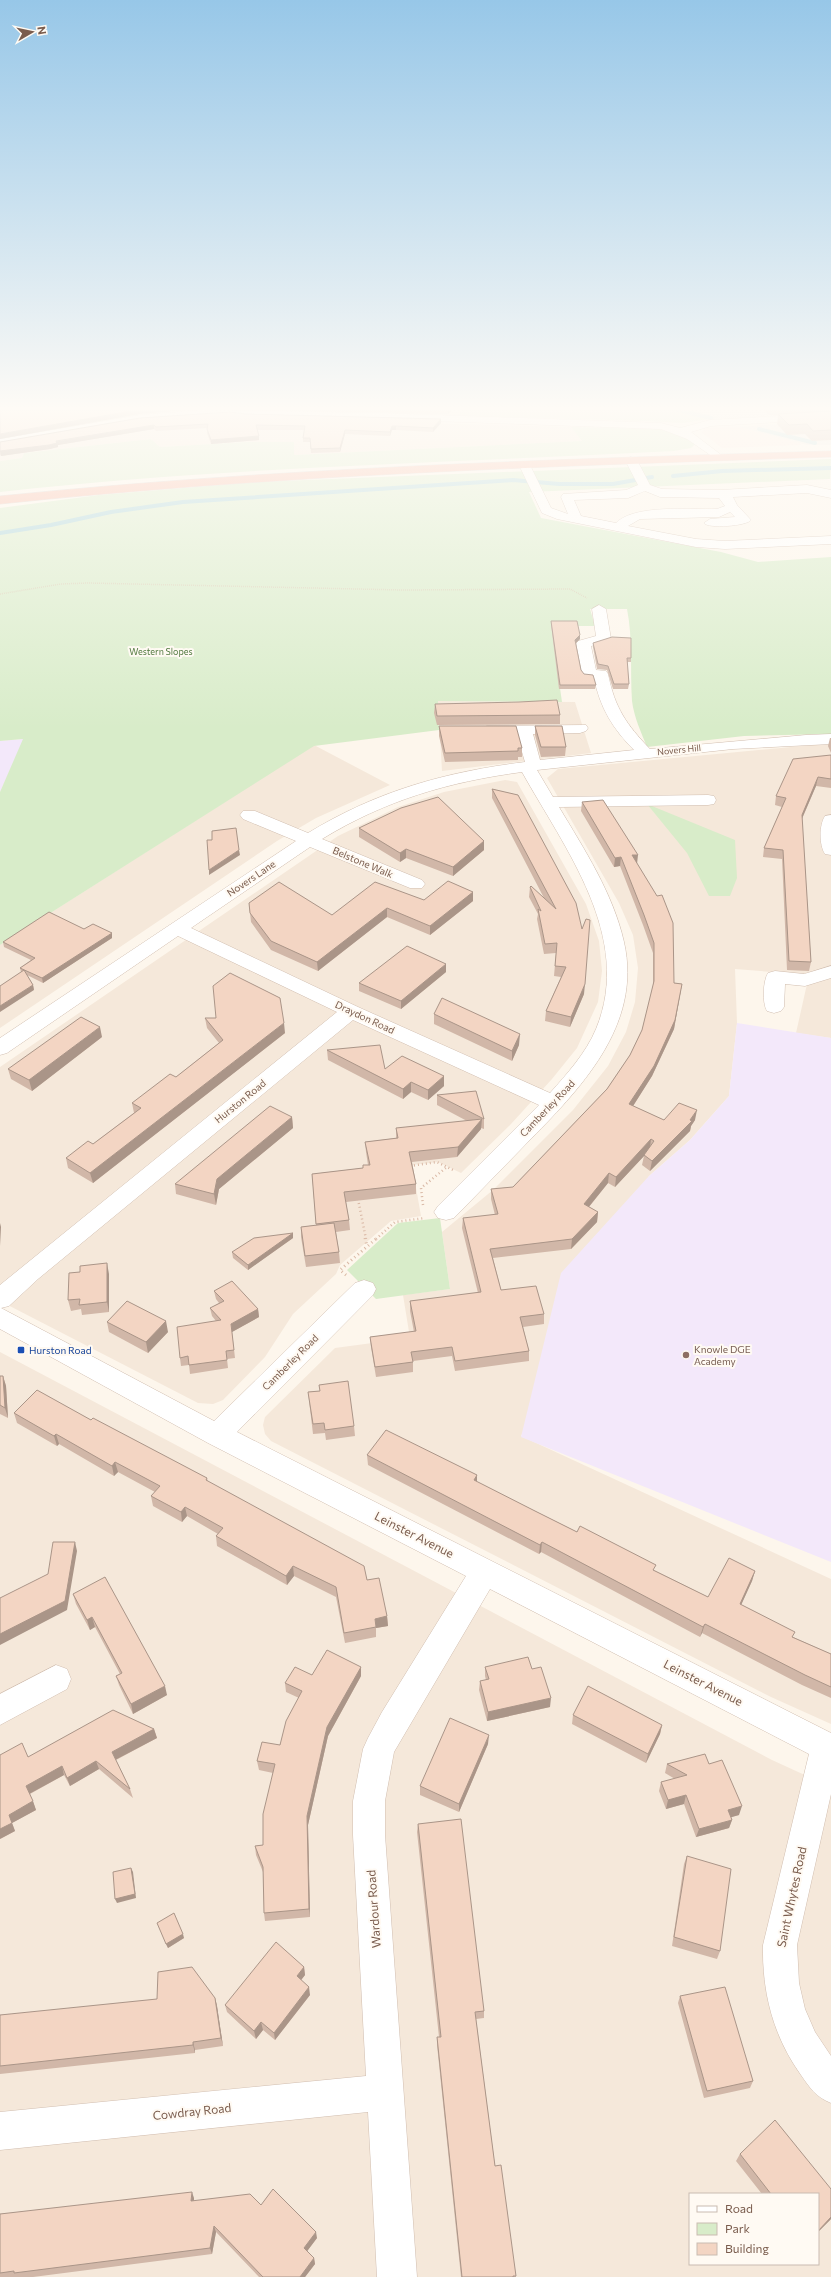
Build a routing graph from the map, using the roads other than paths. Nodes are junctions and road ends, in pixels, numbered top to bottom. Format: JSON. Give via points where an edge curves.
{"nodes":[{"id":1,"x":569,"y":516,"type":"edge"},
{"id":2,"x":635,"y":516,"type":"edge"},
{"id":3,"x":742,"y":516,"type":"edge"},
{"id":4,"x":576,"y":518,"type":"joint"},
{"id":5,"x":619,"y":527,"type":"junction"},
{"id":6,"x":637,"y":531,"type":"junction"},
{"id":7,"x":831,"y":540,"type":"edge"},
{"id":8,"x":599,"y":609,"type":"road end"},
{"id":9,"x":580,"y":728,"type":"dead end"},
{"id":10,"x":524,"y":730,"type":"junction"},
{"id":11,"x":471,"y":731,"type":"edge"},
{"id":12,"x":831,"y":739,"type":"edge"},
{"id":13,"x":646,"y":754,"type":"junction"},
{"id":14,"x":531,"y":767,"type":"junction"},
{"id":15,"x":708,"y":800,"type":"dead end"},
{"id":16,"x":547,"y":802,"type":"junction"},
{"id":17,"x":249,"y":815,"type":"dead end"},
{"id":18,"x":831,"y":820,"type":"edge"},
{"id":19,"x":310,"y":839,"type":"junction"},
{"id":20,"x":831,"y":850,"type":"edge"},
{"id":21,"x":416,"y":884,"type":"dead end"},
{"id":22,"x":176,"y":928,"type":"junction"},
{"id":23,"x":831,"y":972,"type":"edge"},
{"id":24,"x":774,"y":1007,"type":"dead end"},
{"id":25,"x":351,"y":1011,"type":"junction"},
{"id":26,"x":0,"y":1048,"type":"edge"},
{"id":27,"x":554,"y":1104,"type":"junction"},
{"id":28,"x":446,"y":1212,"type":"road end"},
{"id":29,"x":364,"y":1289,"type":"road end"},
{"id":30,"x":0,"y":1299,"type":"edge"},
{"id":31,"x":0,"y":1317,"type":"edge"},
{"id":32,"x":217,"y":1435,"type":"junction"},
{"id":33,"x":485,"y":1571,"type":"junction"},
{"id":34,"x":56,"y":1679,"type":"dead end"},
{"id":35,"x":0,"y":1710,"type":"edge"},
{"id":36,"x":829,"y":1748,"type":"edge"},
{"id":37,"x":831,"y":2085,"type":"edge"},
{"id":38,"x":385,"y":2092,"type":"junction"},
{"id":39,"x":0,"y":2132,"type":"edge"},
{"id":40,"x":397,"y":2277,"type":"edge"}],
"edges":[{"from":1,"to":4,"type":"street"},
{"from":2,"to":5,"type":"street","via":[[627,519]]},
{"from":3,"to":6,"type":"street","via":[[745,520],[643,528]]},
{"from":4,"to":5,"type":"street"},
{"from":5,"to":6,"type":"street"},
{"from":6,"to":7,"type":"street","via":[[696,543],[725,545]]},
{"from":8,"to":13,"type":"street","via":[[604,639],[583,644],[589,674],[600,674],[605,699],[615,719]]},
{"from":9,"to":10,"type":"street"},
{"from":10,"to":11,"type":"street"},
{"from":10,"to":14,"type":"street","name":"Camberley Road"},
{"from":12,"to":13,"type":"street","name":"Novers Hill","via":[[744,743]]},
{"from":13,"to":14,"type":"street","name":"Novers Hill"},
{"from":14,"to":16,"type":"street","name":"Camberley Road"},
{"from":14,"to":19,"type":"street","name":"Novers Lane","via":[[467,776],[403,793],[354,814]]},
{"from":15,"to":16,"type":"street"},
{"from":16,"to":27,"type":"street","name":"Camberley Road","via":[[592,880],[605,909],[615,943],[618,968],[617,998],[611,1021],[583,1070]]},
{"from":17,"to":19,"type":"street","name":"Belstone Walk"},
{"from":18,"to":20,"type":"street","via":[[828,824]]},
{"from":19,"to":21,"type":"street","name":"Belstone Walk"},
{"from":19,"to":22,"type":"street","name":"Novers Lane"},
{"from":22,"to":25,"type":"street","name":"Draydon Road"},
{"from":22,"to":26,"type":"street","name":"Novers Lane"},
{"from":23,"to":24,"type":"street","via":[[805,980],[775,977]]},
{"from":25,"to":27,"type":"street","name":"Draydon Road"},
{"from":25,"to":30,"type":"street","name":"Hurston Road"},
{"from":27,"to":28,"type":"street","name":"Camberley Road"},
{"from":29,"to":32,"type":"street","name":"Camberley Road"},
{"from":31,"to":32,"type":"street","name":"Leinster Avenue"},
{"from":32,"to":33,"type":"street","name":"Leinster Avenue"},
{"from":33,"to":36,"type":"street","name":"Leinster Avenue"},
{"from":33,"to":38,"type":"street","name":"Wardour Road","via":[[393,1722],[379,1749],[374,1772],[369,1801],[369,1835]]},
{"from":34,"to":35,"type":"street"},
{"from":36,"to":37,"type":"street","name":"Saint Whytes Road","via":[[780,1944],[779,1972],[786,2005],[801,2044]]},
{"from":38,"to":39,"type":"street","name":"Cowdray Road"},
{"from":38,"to":40,"type":"street","name":"Wardour Road"}]}
